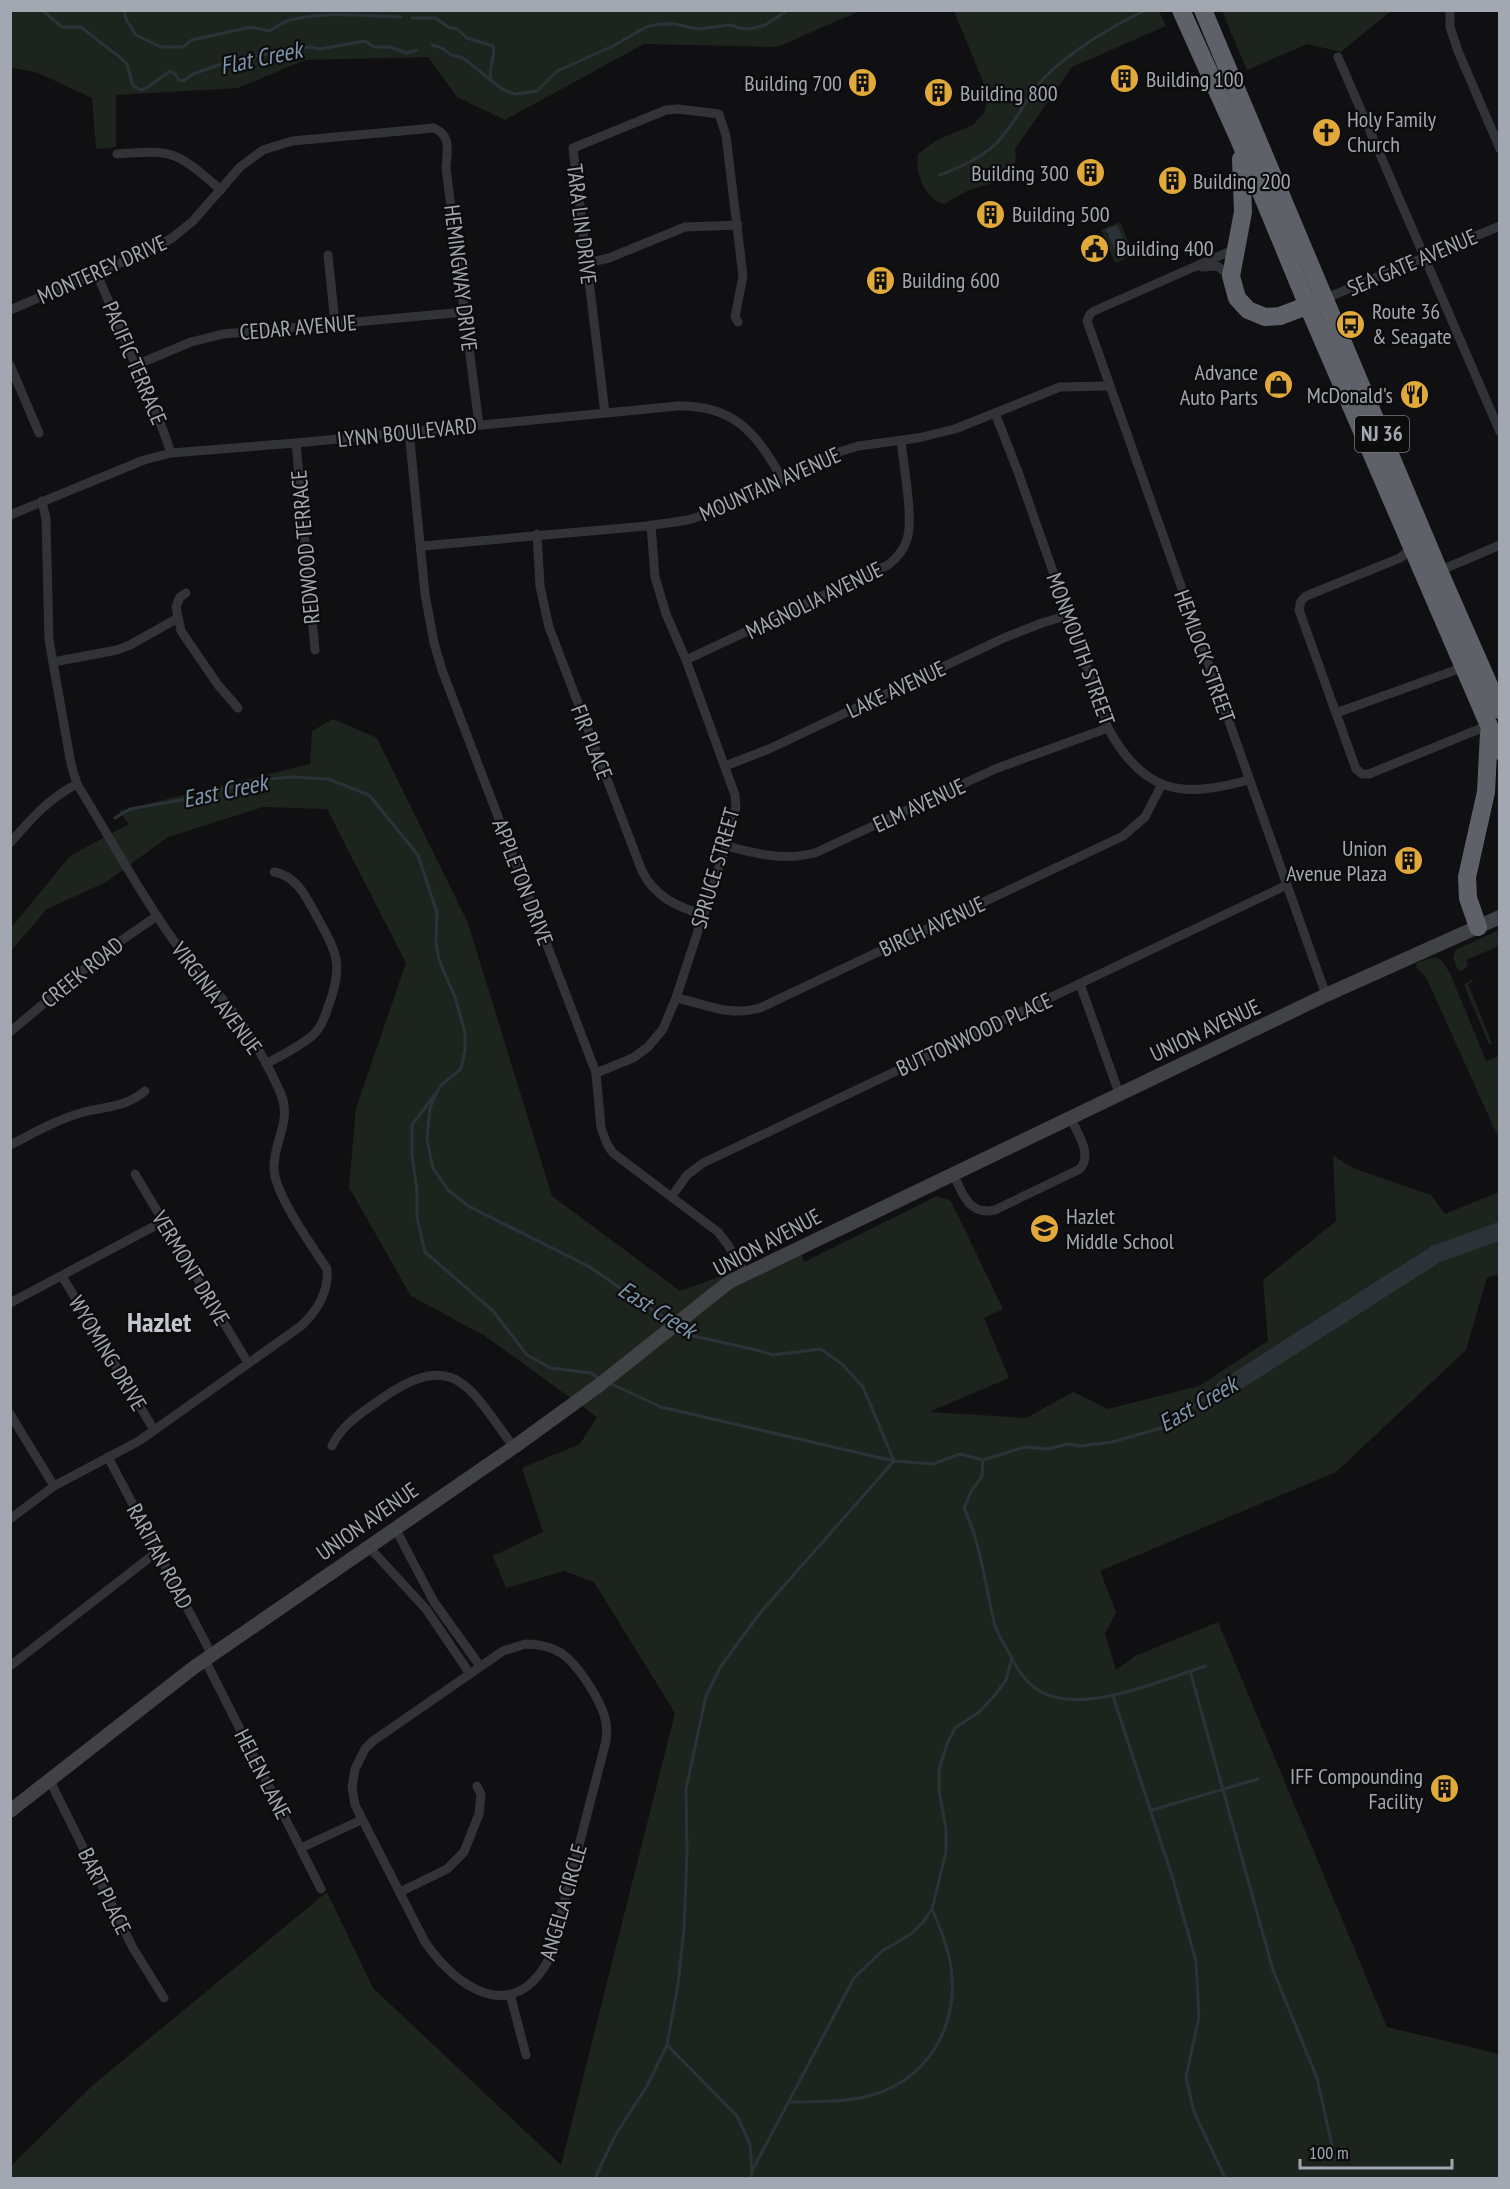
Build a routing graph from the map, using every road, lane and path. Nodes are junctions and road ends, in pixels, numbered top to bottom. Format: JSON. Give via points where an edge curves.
{"nodes":[{"id":1,"x":1203,"y":10,"type":"edge"},
{"id":2,"x":1450,"y":10,"type":"edge"},
{"id":3,"x":1182,"y":13,"type":"edge"},
{"id":4,"x":1338,"y":57,"type":"dead end"},
{"id":5,"x":443,"y":133,"type":"joint"},
{"id":6,"x":1239,"y":139,"type":"junction"},
{"id":7,"x":1500,"y":149,"type":"edge"},
{"id":8,"x":117,"y":154,"type":"dead end"},
{"id":9,"x":221,"y":190,"type":"junction"},
{"id":10,"x":738,"y":225,"type":"junction"},
{"id":11,"x":1500,"y":226,"type":"edge"},
{"id":12,"x":1237,"y":248,"type":"junction"},
{"id":13,"x":328,"y":255,"type":"dead end"},
{"id":14,"x":1425,"y":257,"type":"junction"},
{"id":15,"x":587,"y":263,"type":"junction"},
{"id":16,"x":1189,"y":271,"type":"junction"},
{"id":17,"x":97,"y":274,"type":"junction"},
{"id":18,"x":1232,"y":276,"type":"junction"},
{"id":19,"x":1316,"y":302,"type":"junction"},
{"id":20,"x":10,"y":310,"type":"edge"},
{"id":21,"x":465,"y":312,"type":"junction"},
{"id":22,"x":738,"y":322,"type":"dead end"},
{"id":23,"x":335,"y":323,"type":"junction"},
{"id":24,"x":10,"y":364,"type":"edge"},
{"id":25,"x":136,"y":365,"type":"junction"},
{"id":26,"x":1109,"y":386,"type":"junction"},
{"id":27,"x":605,"y":413,"type":"junction"},
{"id":28,"x":995,"y":413,"type":"junction"},
{"id":29,"x":478,"y":425,"type":"junction"},
{"id":30,"x":409,"y":431,"type":"junction"},
{"id":31,"x":1500,"y":432,"type":"edge"},
{"id":32,"x":39,"y":433,"type":"dead end"},
{"id":33,"x":901,"y":440,"type":"junction"},
{"id":34,"x":296,"y":443,"type":"junction"},
{"id":35,"x":171,"y":453,"type":"junction"},
{"id":36,"x":782,"y":479,"type":"junction"},
{"id":37,"x":42,"y":501,"type":"junction"},
{"id":38,"x":10,"y":515,"type":"edge"},
{"id":39,"x":651,"y":525,"type":"junction"},
{"id":40,"x":537,"y":534,"type":"junction"},
{"id":41,"x":1408,"y":536,"type":"junction"},
{"id":42,"x":1500,"y":545,"type":"edge"},
{"id":43,"x":422,"y":546,"type":"junction"},
{"id":44,"x":1438,"y":571,"type":"junction"},
{"id":45,"x":186,"y":593,"type":"dead end"},
{"id":46,"x":1068,"y":615,"type":"junction"},
{"id":47,"x":178,"y":618,"type":"junction"},
{"id":48,"x":315,"y":650,"type":"dead end"},
{"id":49,"x":686,"y":660,"type":"junction"},
{"id":50,"x":53,"y":662,"type":"junction"},
{"id":51,"x":1464,"y":667,"type":"junction"},
{"id":52,"x":238,"y":708,"type":"dead end"},
{"id":53,"x":1500,"y":710,"type":"edge"},
{"id":54,"x":1336,"y":713,"type":"junction"},
{"id":55,"x":1489,"y":725,"type":"junction"},
{"id":56,"x":1108,"y":728,"type":"junction"},
{"id":57,"x":1500,"y":751,"type":"edge"},
{"id":58,"x":725,"y":766,"type":"junction"},
{"id":59,"x":1248,"y":780,"type":"junction"},
{"id":60,"x":77,"y":784,"type":"junction"},
{"id":61,"x":1162,"y":784,"type":"junction"},
{"id":62,"x":10,"y":843,"type":"edge"},
{"id":63,"x":726,"y":846,"type":"junction"},
{"id":64,"x":274,"y":873,"type":"dead end"},
{"id":65,"x":1287,"y":885,"type":"junction"},
{"id":66,"x":702,"y":915,"type":"junction"},
{"id":67,"x":157,"y":916,"type":"junction"},
{"id":68,"x":1500,"y":917,"type":"edge"},
{"id":69,"x":1478,"y":927,"type":"junction"},
{"id":70,"x":1080,"y":984,"type":"junction"},
{"id":71,"x":1326,"y":995,"type":"junction"},
{"id":72,"x":676,"y":998,"type":"junction"},
{"id":73,"x":10,"y":1032,"type":"edge"},
{"id":74,"x":266,"y":1064,"type":"junction"},
{"id":75,"x":596,"y":1073,"type":"junction"},
{"id":76,"x":145,"y":1092,"type":"dead end"},
{"id":77,"x":1119,"y":1093,"type":"junction"},
{"id":78,"x":1070,"y":1117,"type":"junction"},
{"id":79,"x":10,"y":1145,"type":"edge"},
{"id":80,"x":953,"y":1173,"type":"junction"},
{"id":81,"x":135,"y":1174,"type":"dead end"},
{"id":82,"x":672,"y":1196,"type":"junction"},
{"id":83,"x":164,"y":1221,"type":"junction"},
{"id":84,"x":745,"y":1274,"type":"junction"},
{"id":85,"x":62,"y":1276,"type":"junction"},
{"id":86,"x":10,"y":1303,"type":"edge"},
{"id":87,"x":248,"y":1363,"type":"junction"},
{"id":88,"x":10,"y":1414,"type":"edge"},
{"id":89,"x":154,"y":1430,"type":"junction"},
{"id":90,"x":332,"y":1446,"type":"dead end"},
{"id":91,"x":514,"y":1447,"type":"junction"},
{"id":92,"x":108,"y":1457,"type":"junction"},
{"id":93,"x":54,"y":1486,"type":"junction"},
{"id":94,"x":10,"y":1520,"type":"edge"},
{"id":95,"x":395,"y":1528,"type":"junction"},
{"id":96,"x":368,"y":1546,"type":"junction"},
{"id":97,"x":158,"y":1551,"type":"junction"},
{"id":98,"x":208,"y":1657,"type":"junction"},
{"id":99,"x":10,"y":1666,"type":"edge"},
{"id":100,"x":480,"y":1666,"type":"junction"},
{"id":101,"x":470,"y":1674,"type":"junction"},
{"id":102,"x":50,"y":1781,"type":"junction"},
{"id":103,"x":477,"y":1786,"type":"dead end"},
{"id":104,"x":10,"y":1811,"type":"edge"},
{"id":105,"x":362,"y":1820,"type":"junction"},
{"id":106,"x":301,"y":1848,"type":"junction"},
{"id":107,"x":321,"y":1888,"type":"dead end"},
{"id":108,"x":400,"y":1892,"type":"junction"},
{"id":109,"x":510,"y":1994,"type":"junction"},
{"id":110,"x":164,"y":1998,"type":"dead end"},
{"id":111,"x":526,"y":2055,"type":"dead end"}],
"edges":[{"from":1,"to":19,"type":"highway","number":"NJ 36"},
{"from":2,"to":7,"type":"street","via":[[1450,27],[1458,51]]},
{"from":3,"to":6,"type":"highway","number":"NJ 36"},
{"from":4,"to":14,"type":"street"},
{"from":5,"to":9,"type":"street","name":"MONTEREY DRIVE","via":[[429,127],[278,144],[249,159]]},
{"from":5,"to":21,"type":"street","name":"HEMINGWAY DRIVE","via":[[447,140],[446,168]]},
{"from":6,"to":12,"type":"highway","via":[[1244,200]]},
{"from":6,"to":19,"type":"highway","number":"NJ 36"},
{"from":8,"to":9,"type":"street","via":[[167,152],[187,161]]},
{"from":9,"to":17,"type":"street","name":"MONTEREY DRIVE","via":[[172,238]]},
{"from":10,"to":15,"type":"street","via":[[685,227]]},
{"from":10,"to":15,"type":"street","name":"TARA LIN DRIVE","via":[[726,136],[719,114],[666,110],[573,148]]},
{"from":10,"to":22,"type":"street","name":"TARA LIN DRIVE","via":[[743,276],[735,317]]},
{"from":11,"to":14,"type":"street","name":"SEA GATE AVENUE"},
{"from":12,"to":16,"type":"street"},
{"from":12,"to":18,"type":"highway"},
{"from":13,"to":23,"type":"street"},
{"from":14,"to":19,"type":"street","name":"SEA GATE AVENUE"},
{"from":14,"to":31,"type":"street"},
{"from":15,"to":27,"type":"street","name":"TARA LIN DRIVE"},
{"from":16,"to":18,"type":"street","via":[[1213,266]]},
{"from":16,"to":26,"type":"street","name":"HEMLOCK STREET","via":[[1088,316]]},
{"from":17,"to":20,"type":"street","name":"MONTEREY DRIVE"},
{"from":17,"to":25,"type":"street","name":"PACIFIC TERRACE"},
{"from":18,"to":19,"type":"highway","via":[[1237,298],[1258,315],[1280,316]]},
{"from":19,"to":41,"type":"highway","number":"NJ 36"},
{"from":19,"to":44,"type":"highway","number":"NJ 36"},
{"from":21,"to":23,"type":"street","name":"CEDAR AVENUE"},
{"from":21,"to":29,"type":"street","name":"HEMINGWAY DRIVE"},
{"from":23,"to":25,"type":"street","name":"CEDAR AVENUE","via":[[213,336]]},
{"from":24,"to":32,"type":"street"},
{"from":25,"to":35,"type":"street","name":"PACIFIC TERRACE"},
{"from":26,"to":28,"type":"street","name":"MOUNTAIN AVENUE","via":[[1060,387]]},
{"from":26,"to":59,"type":"street","name":"HEMLOCK STREET"},
{"from":27,"to":29,"type":"street","name":"LYNN BOULEVARD"},
{"from":27,"to":36,"type":"street","name":"LYNN BOULEVARD","via":[[687,406],[718,412],[754,436]]},
{"from":28,"to":33,"type":"street","name":"MOUNTAIN AVENUE","via":[[954,429]]},
{"from":28,"to":46,"type":"street","name":"MONMOUTH STREET"},
{"from":29,"to":30,"type":"street","name":"LYNN BOULEVARD"},
{"from":30,"to":34,"type":"street","name":"LYNN BOULEVARD"},
{"from":30,"to":43,"type":"street","name":"APPLETON DRIVE"},
{"from":33,"to":36,"type":"street","name":"MOUNTAIN AVENUE","via":[[839,452]]},
{"from":33,"to":49,"type":"street","name":"MAGNOLIA AVENUE","via":[[909,529],[903,550],[896,558]]},
{"from":34,"to":35,"type":"street","name":"LYNN BOULEVARD"},
{"from":34,"to":48,"type":"street","name":"REDWOOD TERRACE"},
{"from":35,"to":37,"type":"street","name":"LYNN BOULEVARD"},
{"from":36,"to":39,"type":"street","name":"MOUNTAIN AVENUE","via":[[713,512]]},
{"from":37,"to":38,"type":"street","name":"LYNN BOULEVARD"},
{"from":37,"to":50,"type":"street","name":"VIRGINIA AVENUE","via":[[46,519],[47,620]]},
{"from":39,"to":40,"type":"street","name":"MOUNTAIN AVENUE"},
{"from":39,"to":49,"type":"street","name":"SPRUCE STREET","via":[[655,577]]},
{"from":40,"to":43,"type":"street","name":"MOUNTAIN AVENUE"},
{"from":40,"to":66,"type":"street","name":"FIR PLACE","via":[[540,586],[549,627],[642,870],[665,899]]},
{"from":41,"to":51,"type":"highway","number":"NJ 36"},
{"from":41,"to":54,"type":"street","via":[[1407,552],[1400,558],[1301,601],[1299,610]]},
{"from":42,"to":44,"type":"street"},
{"from":43,"to":75,"type":"street","name":"APPLETON DRIVE","via":[[428,614],[442,670]]},
{"from":44,"to":53,"type":"highway","number":"NJ 36"},
{"from":45,"to":47,"type":"street","via":[[176,607]]},
{"from":46,"to":56,"type":"street","name":"MONMOUTH STREET"},
{"from":46,"to":58,"type":"street","name":"LAKE AVENUE","via":[[1006,637]]},
{"from":47,"to":50,"type":"street","via":[[117,650]]},
{"from":47,"to":52,"type":"street","via":[[187,640]]},
{"from":49,"to":58,"type":"street","name":"SPRUCE STREET"},
{"from":50,"to":60,"type":"street","name":"VIRGINIA AVENUE"},
{"from":51,"to":54,"type":"street"},
{"from":51,"to":55,"type":"highway","number":"NJ 36"},
{"from":54,"to":55,"type":"street","via":[[1356,769],[1362,774]]},
{"from":55,"to":57,"type":"highway","number":"NJ 36"},
{"from":55,"to":69,"type":"highway","via":[[1486,792],[1467,877],[1468,898]]},
{"from":56,"to":61,"type":"street","name":"MONMOUTH STREET","via":[[1131,763]]},
{"from":56,"to":63,"type":"street","name":"ELM AVENUE","via":[[995,769],[815,853],[771,857]]},
{"from":58,"to":63,"type":"street","name":"SPRUCE STREET","via":[[736,807]]},
{"from":59,"to":61,"type":"street","name":"MONMOUTH STREET","via":[[1202,790]]},
{"from":59,"to":65,"type":"street","name":"HEMLOCK STREET"},
{"from":60,"to":62,"type":"street","via":[[47,803]]},
{"from":60,"to":67,"type":"street","name":"VIRGINIA AVENUE"},
{"from":61,"to":72,"type":"street","name":"BIRCH AVENUE","via":[[1145,817],[1124,836],[760,1008],[732,1012]]},
{"from":63,"to":66,"type":"street","name":"SPRUCE STREET"},
{"from":64,"to":74,"type":"street","via":[[292,879],[304,893],[334,950],[338,974],[325,1015],[314,1034]]},
{"from":65,"to":70,"type":"street","name":"BUTTONWOOD PLACE"},
{"from":65,"to":71,"type":"street","name":"HEMLOCK STREET"},
{"from":66,"to":72,"type":"street","name":"SPRUCE STREET"},
{"from":67,"to":73,"type":"street","name":"CREEK ROAD","via":[[106,951]]},
{"from":67,"to":74,"type":"street","name":"VIRGINIA AVENUE","via":[[238,1018]]},
{"from":68,"to":69,"type":"street","name":"UNION AVENUE"},
{"from":69,"to":71,"type":"street","name":"UNION AVENUE"},
{"from":70,"to":77,"type":"street"},
{"from":70,"to":82,"type":"street","name":"BUTTONWOOD PLACE","via":[[703,1163],[687,1175]]},
{"from":71,"to":77,"type":"street","name":"UNION AVENUE"},
{"from":72,"to":75,"type":"street","name":"SPRUCE STREET","via":[[663,1029],[648,1047],[633,1058]]},
{"from":74,"to":87,"type":"street","name":"VIRGINIA AVENUE","via":[[285,1112],[274,1158],[275,1175],[281,1193],[327,1269],[328,1278],[318,1306],[306,1322]]},
{"from":75,"to":82,"type":"street","name":"APPLETON DRIVE","via":[[601,1128],[607,1144],[613,1153]]},
{"from":76,"to":79,"type":"street","via":[[133,1101],[54,1123]]},
{"from":77,"to":78,"type":"street","name":"UNION AVENUE"},
{"from":78,"to":80,"type":"street","name":"UNION AVENUE"},
{"from":78,"to":80,"type":"street","via":[[1086,1152],[1080,1169],[995,1210],[974,1209],[963,1197]]},
{"from":80,"to":84,"type":"street","name":"UNION AVENUE"},
{"from":81,"to":83,"type":"street","name":"VERMONT DRIVE"},
{"from":82,"to":84,"type":"street","name":"APPLETON DRIVE","via":[[718,1232]]},
{"from":83,"to":85,"type":"street"},
{"from":83,"to":87,"type":"street","name":"VERMONT DRIVE"},
{"from":84,"to":91,"type":"street","name":"UNION AVENUE","via":[[729,1282]]},
{"from":85,"to":86,"type":"street"},
{"from":85,"to":89,"type":"street","name":"WYOMING DRIVE"},
{"from":87,"to":89,"type":"street","name":"VIRGINIA AVENUE"},
{"from":88,"to":93,"type":"street"},
{"from":89,"to":92,"type":"street","name":"VIRGINIA AVENUE"},
{"from":90,"to":91,"type":"street","via":[[356,1417],[402,1384],[436,1375],[455,1380],[474,1393]]},
{"from":91,"to":95,"type":"street","name":"UNION AVENUE"},
{"from":92,"to":93,"type":"street","name":"VIRGINIA AVENUE"},
{"from":92,"to":97,"type":"street","name":"RARITAN ROAD"},
{"from":93,"to":94,"type":"street","name":"VIRGINIA AVENUE"},
{"from":95,"to":96,"type":"street","name":"UNION AVENUE"},
{"from":95,"to":100,"type":"street","via":[[434,1602]]},
{"from":96,"to":98,"type":"street","name":"UNION AVENUE"},
{"from":96,"to":101,"type":"street","via":[[426,1610]]},
{"from":97,"to":98,"type":"street","name":"RARITAN ROAD"},
{"from":97,"to":99,"type":"street"},
{"from":98,"to":102,"type":"street","name":"UNION AVENUE"},
{"from":98,"to":106,"type":"street","name":"HELEN LANE"},
{"from":100,"to":101,"type":"street","name":"ANGELA CIRCLE"},
{"from":100,"to":109,"type":"street","name":"ANGELA CIRCLE","via":[[502,1651],[520,1645],[536,1644],[559,1652],[577,1668],[599,1703],[607,1730],[550,1957],[536,1979]]},
{"from":101,"to":105,"type":"street","name":"ANGELA CIRCLE","via":[[365,1749],[352,1787]]},
{"from":102,"to":104,"type":"street","name":"UNION AVENUE"},
{"from":102,"to":110,"type":"street","name":"BART PLACE","via":[[133,1948]]},
{"from":103,"to":108,"type":"street","via":[[481,1794],[479,1814],[464,1852],[447,1869]]},
{"from":105,"to":106,"type":"street"},
{"from":105,"to":108,"type":"street","name":"ANGELA CIRCLE"},
{"from":106,"to":107,"type":"street","name":"HELEN LANE"},
{"from":108,"to":109,"type":"street","name":"ANGELA CIRCLE","via":[[434,1957],[461,1982],[486,1994]]},
{"from":109,"to":111,"type":"street"}]}
